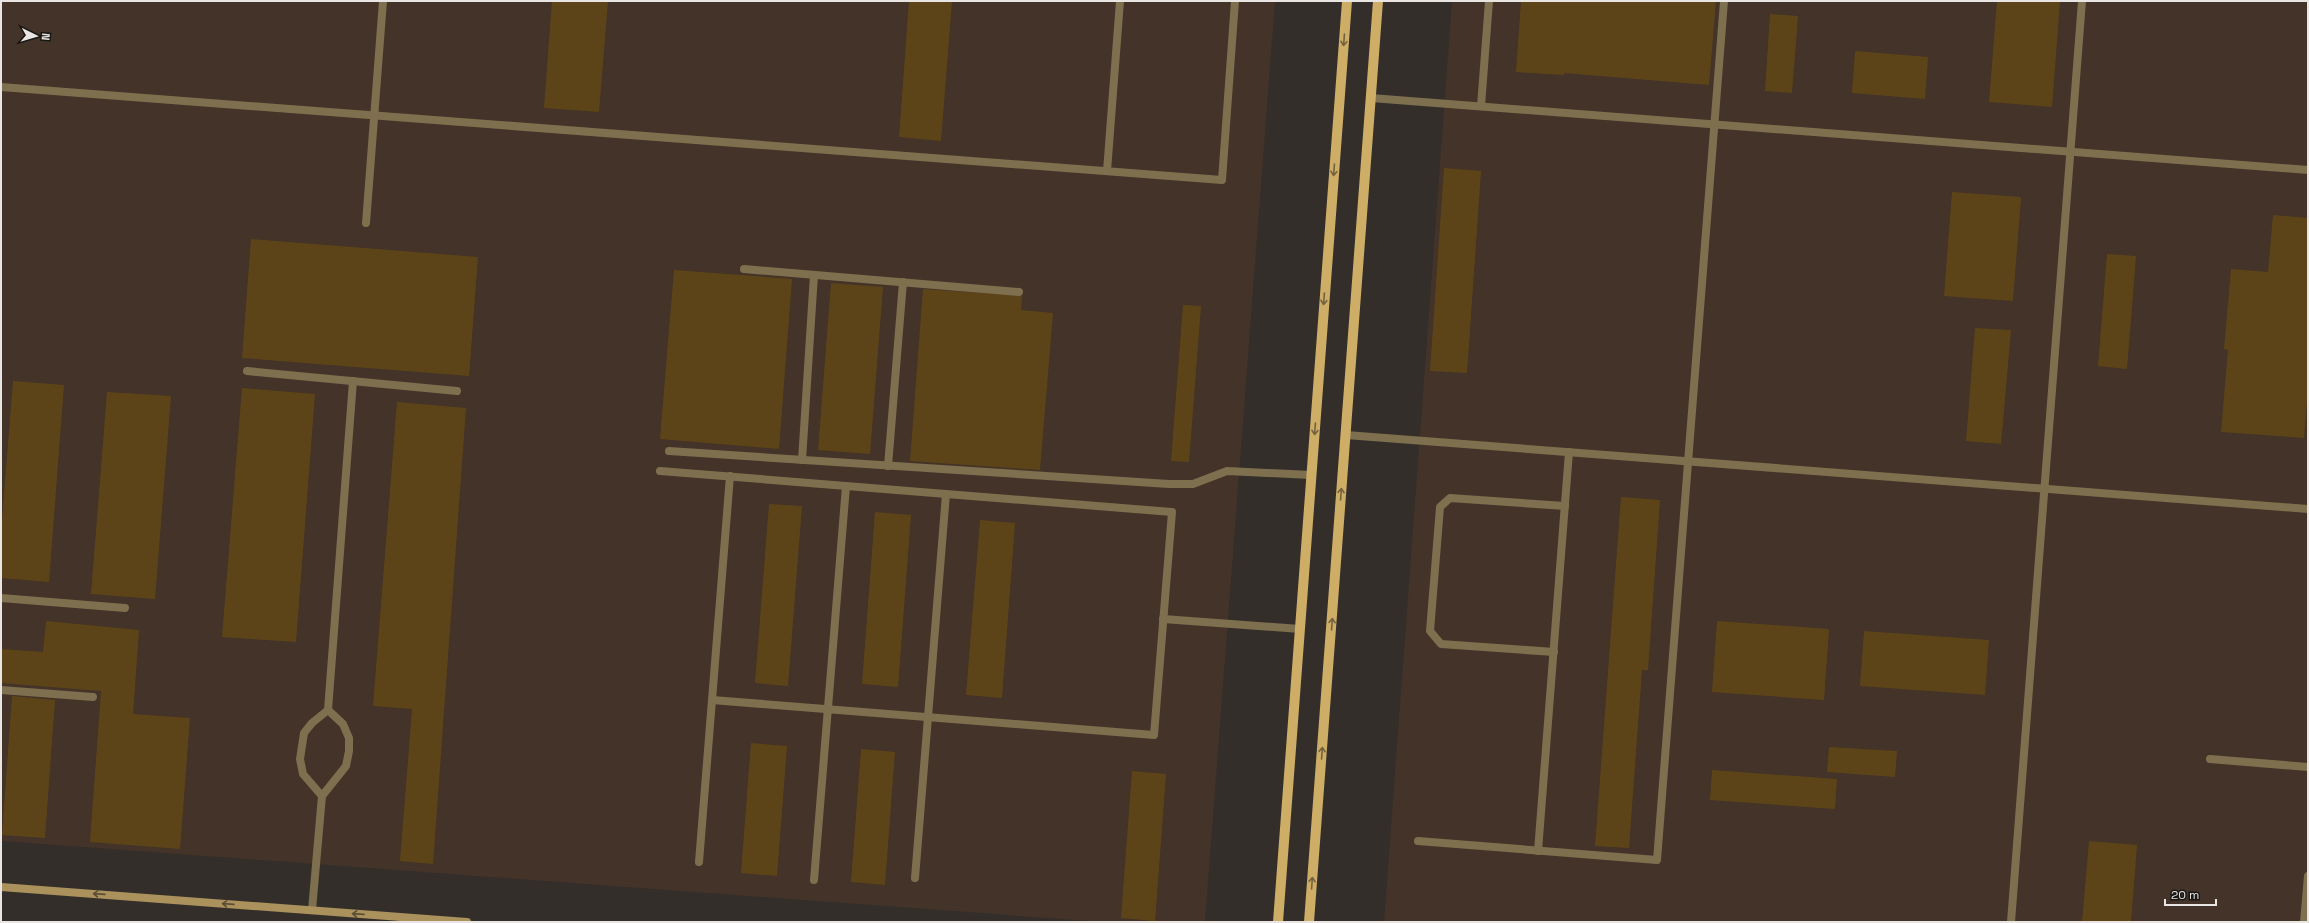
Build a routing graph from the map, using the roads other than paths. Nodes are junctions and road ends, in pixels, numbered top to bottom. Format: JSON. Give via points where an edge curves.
{"nodes":[{"id":1,"x":384,"y":1,"type":"edge"},
{"id":2,"x":1120,"y":1,"type":"edge"},
{"id":3,"x":1235,"y":1,"type":"edge"},
{"id":4,"x":1347,"y":1,"type":"edge"},
{"id":5,"x":1378,"y":1,"type":"edge"},
{"id":6,"x":1489,"y":1,"type":"edge"},
{"id":7,"x":1724,"y":1,"type":"edge"},
{"id":8,"x":2082,"y":1,"type":"edge"},
{"id":9,"x":1,"y":87,"type":"edge"},
{"id":10,"x":1371,"y":98,"type":"junction"},
{"id":11,"x":1481,"y":106,"type":"junction"},
{"id":12,"x":374,"y":115,"type":"junction"},
{"id":13,"x":1714,"y":124,"type":"junction"},
{"id":14,"x":2070,"y":152,"type":"junction"},
{"id":15,"x":2308,"y":170,"type":"edge"},
{"id":16,"x":1106,"y":171,"type":"junction"},
{"id":17,"x":366,"y":223,"type":"dead end"},
{"id":18,"x":744,"y":269,"type":"dead end"},
{"id":19,"x":814,"y":275,"type":"junction"},
{"id":20,"x":903,"y":282,"type":"junction"},
{"id":21,"x":1019,"y":292,"type":"dead end"},
{"id":22,"x":247,"y":371,"type":"dead end"},
{"id":23,"x":353,"y":381,"type":"junction"},
{"id":24,"x":457,"y":391,"type":"dead end"},
{"id":25,"x":1346,"y":435,"type":"junction"},
{"id":26,"x":669,"y":451,"type":"dead end"},
{"id":27,"x":1569,"y":452,"type":"junction"},
{"id":28,"x":802,"y":460,"type":"junction"},
{"id":29,"x":1688,"y":462,"type":"junction"},
{"id":30,"x":888,"y":466,"type":"junction"},
{"id":31,"x":660,"y":471,"type":"dead end"},
{"id":32,"x":1311,"y":475,"type":"junction"},
{"id":33,"x":730,"y":476,"type":"junction"},
{"id":34,"x":846,"y":486,"type":"junction"},
{"id":35,"x":2044,"y":489,"type":"junction"},
{"id":36,"x":946,"y":494,"type":"junction"},
{"id":37,"x":1565,"y":506,"type":"junction"},
{"id":38,"x":2308,"y":509,"type":"edge"},
{"id":39,"x":1,"y":598,"type":"edge"},
{"id":40,"x":126,"y":608,"type":"dead end"},
{"id":41,"x":1163,"y":619,"type":"junction"},
{"id":42,"x":1300,"y":629,"type":"junction"},
{"id":43,"x":1554,"y":652,"type":"junction"},
{"id":44,"x":1,"y":690,"type":"edge"},
{"id":45,"x":93,"y":697,"type":"dead end"},
{"id":46,"x":712,"y":700,"type":"junction"},
{"id":47,"x":828,"y":709,"type":"junction"},
{"id":48,"x":328,"y":710,"type":"junction"},
{"id":49,"x":928,"y":717,"type":"junction"},
{"id":50,"x":2210,"y":760,"type":"dead end"},
{"id":51,"x":2308,"y":767,"type":"edge"},
{"id":52,"x":322,"y":796,"type":"junction"},
{"id":53,"x":1418,"y":842,"type":"dead end"},
{"id":54,"x":1538,"y":851,"type":"junction"},
{"id":55,"x":699,"y":862,"type":"dead end"},
{"id":56,"x":2308,"y":876,"type":"edge"},
{"id":57,"x":915,"y":878,"type":"dead end"},
{"id":58,"x":814,"y":880,"type":"dead end"},
{"id":59,"x":1,"y":887,"type":"edge"},
{"id":60,"x":312,"y":910,"type":"junction"},
{"id":61,"x":467,"y":922,"type":"edge"},
{"id":62,"x":1278,"y":922,"type":"edge"},
{"id":63,"x":1309,"y":922,"type":"edge"},
{"id":64,"x":2011,"y":922,"type":"edge"},
{"id":65,"x":2304,"y":922,"type":"edge"}],
"edges":[{"from":1,"to":12,"type":"lane"},
{"from":2,"to":16,"type":"lane"},
{"from":3,"to":16,"type":"lane","via":[[1222,180]]},
{"from":4,"to":32,"type":"main road","one_way":true},
{"from":5,"to":10,"type":"main road"},
{"from":6,"to":11,"type":"lane"},
{"from":7,"to":13,"type":"lane"},
{"from":8,"to":14,"type":"lane"},
{"from":9,"to":12,"type":"lane"},
{"from":10,"to":11,"type":"lane"},
{"from":10,"to":25,"type":"main road"},
{"from":11,"to":13,"type":"lane"},
{"from":12,"to":16,"type":"lane"},
{"from":12,"to":17,"type":"lane"},
{"from":13,"to":14,"type":"lane"},
{"from":13,"to":29,"type":"lane"},
{"from":14,"to":15,"type":"lane"},
{"from":14,"to":35,"type":"lane"},
{"from":18,"to":19,"type":"lane"},
{"from":19,"to":20,"type":"lane"},
{"from":19,"to":28,"type":"lane"},
{"from":20,"to":21,"type":"lane"},
{"from":20,"to":30,"type":"lane"},
{"from":22,"to":23,"type":"lane"},
{"from":23,"to":24,"type":"lane"},
{"from":23,"to":48,"type":"lane"},
{"from":25,"to":27,"type":"lane"},
{"from":63,"to":25,"type":"main road","one_way":true},
{"from":26,"to":28,"type":"lane"},
{"from":27,"to":29,"type":"lane"},
{"from":27,"to":37,"type":"lane"},
{"from":28,"to":30,"type":"lane"},
{"from":29,"to":35,"type":"lane"},
{"from":29,"to":54,"type":"lane","via":[[1658,860]]},
{"from":30,"to":32,"type":"lane","via":[[1169,484],[1193,484],[1227,471]]},
{"from":31,"to":33,"type":"lane"},
{"from":32,"to":42,"type":"main road"},
{"from":33,"to":34,"type":"lane"},
{"from":33,"to":46,"type":"lane"},
{"from":34,"to":36,"type":"lane"},
{"from":34,"to":47,"type":"lane"},
{"from":35,"to":38,"type":"lane"},
{"from":35,"to":64,"type":"lane"},
{"from":36,"to":41,"type":"lane","via":[[1172,512]]},
{"from":36,"to":49,"type":"lane"},
{"from":37,"to":43,"type":"lane"},
{"from":37,"to":43,"type":"lane","via":[[1450,498],[1440,507],[1430,630],[1441,644]]},
{"from":39,"to":40,"type":"lane"},
{"from":41,"to":42,"type":"lane"},
{"from":41,"to":49,"type":"lane","via":[[1154,735]]},
{"from":42,"to":62,"type":"main road"},
{"from":43,"to":54,"type":"lane"},
{"from":44,"to":45,"type":"lane"},
{"from":46,"to":47,"type":"lane"},
{"from":46,"to":55,"type":"lane"},
{"from":47,"to":49,"type":"lane"},
{"from":47,"to":58,"type":"lane"},
{"from":48,"to":52,"type":"lane","via":[[343,724],[349,738],[349,751],[346,766]]},
{"from":48,"to":52,"type":"lane","via":[[304,733],[300,759],[303,774]]},
{"from":49,"to":57,"type":"lane"},
{"from":50,"to":51,"type":"lane"},
{"from":52,"to":60,"type":"lane"},
{"from":53,"to":54,"type":"lane"},
{"from":56,"to":65,"type":"lane"},
{"from":60,"to":59,"type":"street","one_way":true},
{"from":61,"to":60,"type":"street","one_way":true}]}
